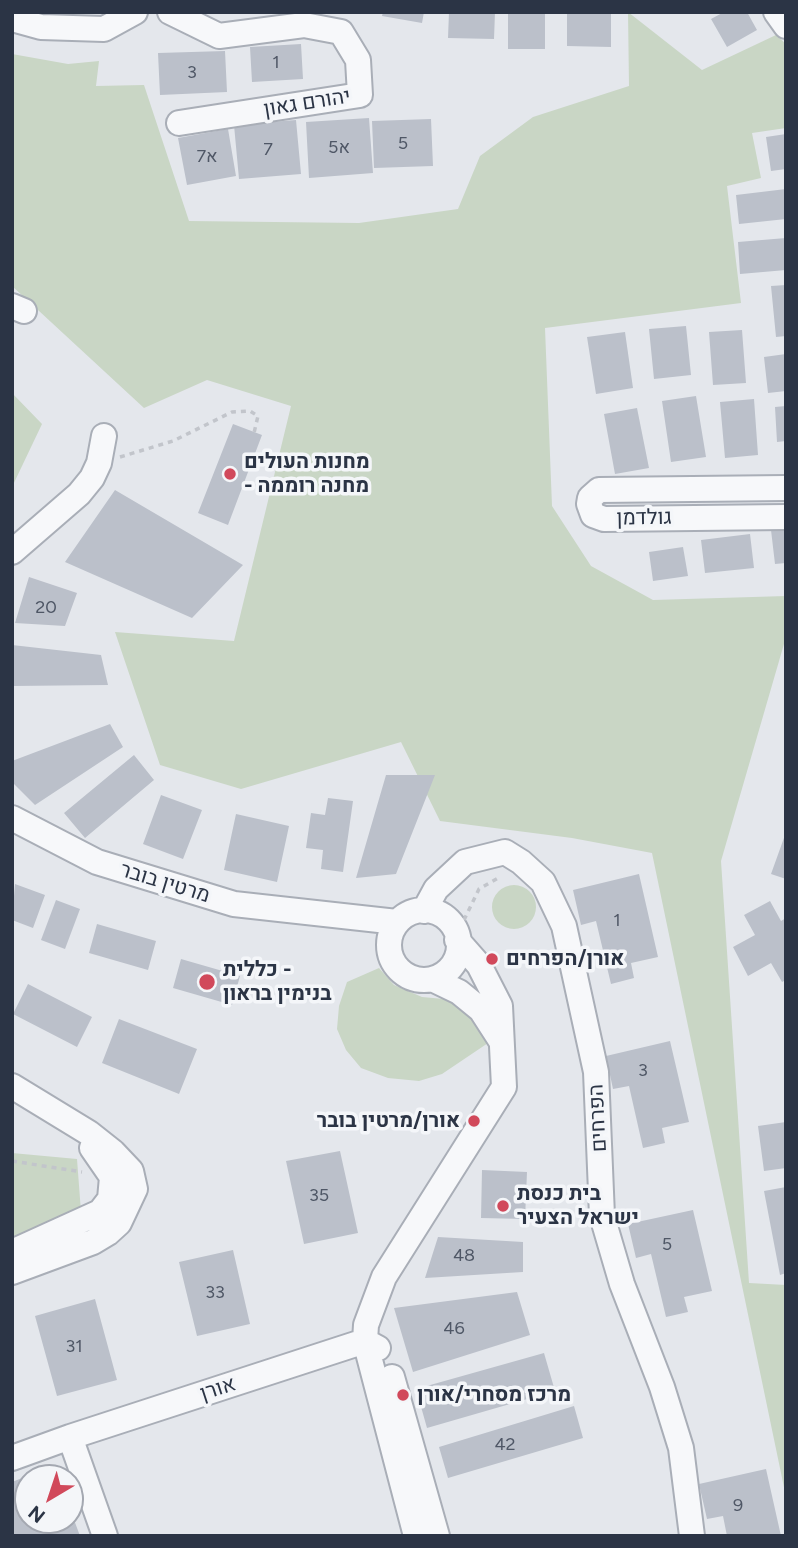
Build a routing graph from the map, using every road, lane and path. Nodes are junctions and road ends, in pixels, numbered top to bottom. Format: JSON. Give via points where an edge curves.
{"nodes":[{"id":1,"x":135,"y":12,"type":"edge"},
{"id":2,"x":170,"y":12,"type":"edge"},
{"id":3,"x":776,"y":12,"type":"edge"},
{"id":4,"x":12,"y":19,"type":"edge"},
{"id":5,"x":786,"y":26,"type":"edge"},
{"id":6,"x":178,"y":123,"type":"dead end"},
{"id":7,"x":254,"y":433,"type":"dead end"},
{"id":8,"x":104,"y":436,"type":"dead end"},
{"id":9,"x":99,"y":463,"type":"junction"},
{"id":10,"x":786,"y":488,"type":"edge"},
{"id":11,"x":786,"y":517,"type":"edge"},
{"id":12,"x":12,"y":552,"type":"edge"},
{"id":13,"x":12,"y":818,"type":"edge"},
{"id":14,"x":455,"y":872,"type":"junction"},
{"id":15,"x":497,"y":877,"type":"dead end"},
{"id":16,"x":424,"y":911,"type":"junction"},
{"id":17,"x":393,"y":931,"type":"junction"},
{"id":18,"x":455,"y":933,"type":"junction"},
{"id":19,"x":432,"y":979,"type":"junction"},
{"id":20,"x":504,"y":1047,"type":"junction"},
{"id":21,"x":12,"y":1086,"type":"edge"},
{"id":22,"x":51,"y":1108,"type":"junction"},
{"id":23,"x":12,"y":1161,"type":"edge"},
{"id":24,"x":112,"y":1177,"type":"junction"},
{"id":25,"x":12,"y":1252,"type":"edge"},
{"id":26,"x":12,"y":1272,"type":"edge"},
{"id":27,"x":375,"y":1347,"type":"junction"},
{"id":28,"x":70,"y":1437,"type":"junction"},
{"id":29,"x":12,"y":1458,"type":"edge"},
{"id":30,"x":105,"y":1536,"type":"edge"},
{"id":31,"x":416,"y":1536,"type":"edge"},
{"id":32,"x":437,"y":1536,"type":"edge"},
{"id":33,"x":692,"y":1536,"type":"edge"}],
"edges":[{"from":1,"to":4,"type":"street","via":[[104,29],[41,27]]},
{"from":2,"to":6,"type":"street","name":"יהורם גאון","via":[[219,36],[304,25],[341,32],[358,60],[360,95]]},
{"from":3,"to":5,"type":"street"},
{"from":7,"to":9,"type":"path","via":[[258,416],[250,411],[232,412],[173,441]]},
{"from":8,"to":9,"type":"street"},
{"from":9,"to":12,"type":"street","via":[[79,494]]},
{"from":10,"to":11,"type":"street","name":"גולדמן","via":[[599,490],[589,504],[593,515],[604,519]]},
{"from":13,"to":17,"type":"street","name":"מרטין בובר","via":[[68,850],[149,880],[234,904],[328,915]]},
{"from":14,"to":16,"type":"street","name":"הפרחים","via":[[436,889]]},
{"from":14,"to":18,"type":"street","via":[[448,898]]},
{"from":14,"to":33,"type":"street","name":"הפרחים","via":[[479,857],[513,855],[542,882],[564,926],[596,1072],[602,1216],[681,1448]]},
{"from":15,"to":18,"type":"path","via":[[479,890]]},
{"from":16,"to":17,"type":"street","via":[[405,916]]},
{"from":16,"to":18,"type":"street","via":[[439,914]]},
{"from":17,"to":19,"type":"street","via":[[392,960],[403,973]]},
{"from":18,"to":19,"type":"street","via":[[456,958],[450,968]]},
{"from":18,"to":20,"type":"street","via":[[479,965],[500,1006]]},
{"from":19,"to":20,"type":"street","via":[[481,1010]]},
{"from":20,"to":27,"type":"street","via":[[504,1087],[384,1277],[370,1308]]},
{"from":21,"to":22,"type":"street"},
{"from":22,"to":24,"type":"street","via":[[98,1154]]},
{"from":22,"to":26,"type":"street","via":[[113,1152],[131,1171],[135,1189],[119,1223],[108,1233]]},
{"from":23,"to":24,"type":"path"},
{"from":24,"to":25,"type":"street","via":[[110,1199],[100,1212]]},
{"from":27,"to":28,"type":"street","name":"אורן"},
{"from":27,"to":31,"type":"street"},
{"from":27,"to":32,"type":"street"},
{"from":28,"to":29,"type":"street","name":"אורן"},
{"from":28,"to":30,"type":"street"}]}
